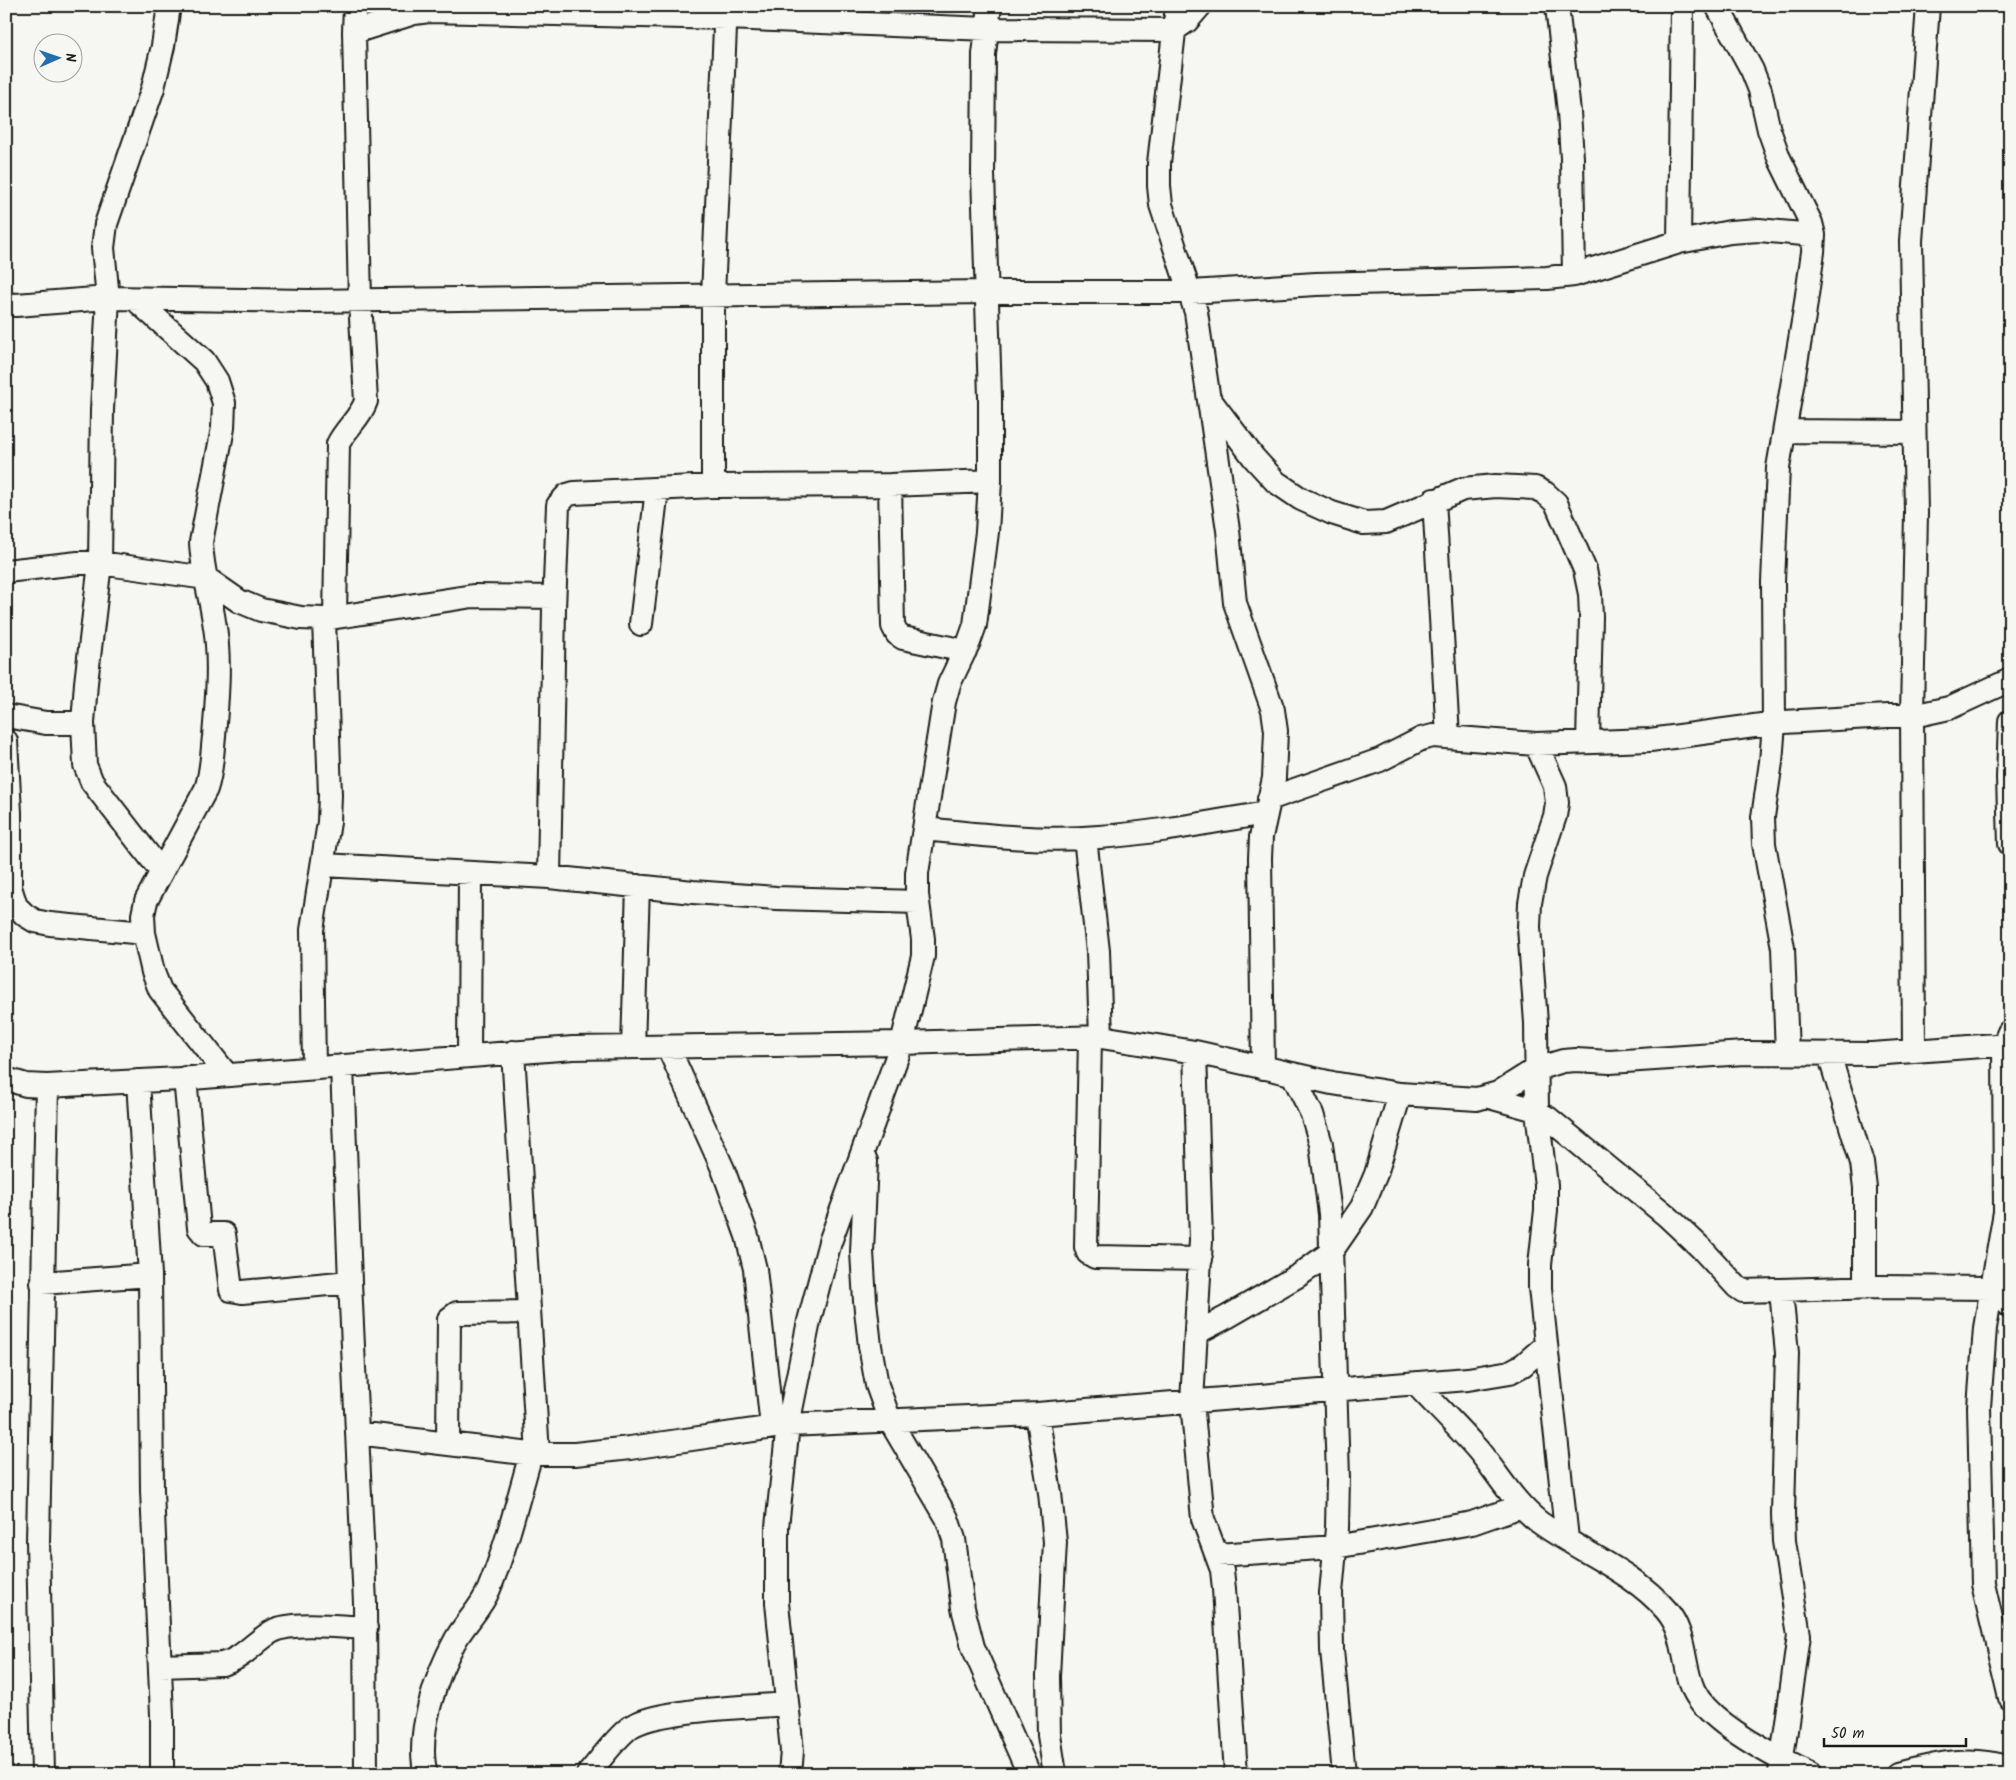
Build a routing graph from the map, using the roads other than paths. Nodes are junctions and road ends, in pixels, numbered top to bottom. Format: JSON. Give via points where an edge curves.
{"nodes":[{"id":1,"x":169,"y":6,"type":"edge"},
{"id":2,"x":355,"y":6,"type":"edge"},
{"id":3,"x":990,"y":6,"type":"edge"},
{"id":4,"x":1177,"y":6,"type":"edge"},
{"id":5,"x":1200,"y":6,"type":"edge"},
{"id":6,"x":1557,"y":6,"type":"edge"},
{"id":7,"x":1682,"y":6,"type":"edge"},
{"id":8,"x":1717,"y":6,"type":"edge"},
{"id":9,"x":1928,"y":6,"type":"edge"},
{"id":10,"x":726,"y":12,"type":"edge"},
{"id":11,"x":987,"y":29,"type":"junction"},
{"id":12,"x":1174,"y":30,"type":"junction"},
{"id":13,"x":354,"y":32,"type":"junction"},
{"id":14,"x":1814,"y":235,"type":"junction"},
{"id":15,"x":1679,"y":242,"type":"junction"},
{"id":16,"x":1574,"y":274,"type":"junction"},
{"id":17,"x":986,"y":292,"type":"junction"},
{"id":18,"x":1191,"y":292,"type":"junction"},
{"id":19,"x":713,"y":296,"type":"junction"},
{"id":20,"x":108,"y":298,"type":"junction"},
{"id":21,"x":135,"y":299,"type":"junction"},
{"id":22,"x":360,"y":301,"type":"junction"},
{"id":23,"x":6,"y":304,"type":"edge"},
{"id":24,"x":1209,"y":398,"type":"junction"},
{"id":25,"x":1785,"y":431,"type":"junction"},
{"id":26,"x":1914,"y":432,"type":"junction"},
{"id":27,"x":990,"y":481,"type":"junction"},
{"id":28,"x":890,"y":485,"type":"junction"},
{"id":29,"x":713,"y":486,"type":"junction"},
{"id":30,"x":657,"y":489,"type":"junction"},
{"id":31,"x":1434,"y":500,"type":"junction"},
{"id":32,"x":100,"y":563,"type":"junction"},
{"id":33,"x":6,"y":571,"type":"edge"},
{"id":34,"x":206,"y":578,"type":"junction"},
{"id":35,"x":554,"y":597,"type":"junction"},
{"id":36,"x":329,"y":618,"type":"junction"},
{"id":37,"x":641,"y":624,"type":"dead end"},
{"id":38,"x":965,"y":651,"type":"junction"},
{"id":39,"x":2010,"y":680,"type":"edge"},
{"id":40,"x":1912,"y":714,"type":"junction"},
{"id":41,"x":6,"y":716,"type":"edge"},
{"id":42,"x":2010,"y":721,"type":"edge"},
{"id":43,"x":83,"y":723,"type":"junction"},
{"id":44,"x":1774,"y":724,"type":"junction"},
{"id":45,"x":1448,"y":736,"type":"junction"},
{"id":46,"x":6,"y":741,"type":"edge"},
{"id":47,"x":1588,"y":742,"type":"junction"},
{"id":48,"x":1536,"y":744,"type":"junction"},
{"id":49,"x":1268,"y":806,"type":"junction"},
{"id":50,"x":924,"y":829,"type":"junction"},
{"id":51,"x":1085,"y":838,"type":"junction"},
{"id":52,"x":2010,"y":844,"type":"edge"},
{"id":53,"x":323,"y":865,"type":"junction"},
{"id":54,"x":161,"y":871,"type":"junction"},
{"id":55,"x":470,"y":873,"type":"junction"},
{"id":56,"x":549,"y":877,"type":"junction"},
{"id":57,"x":638,"y":886,"type":"junction"},
{"id":58,"x":8,"y":887,"type":"edge"},
{"id":59,"x":918,"y":902,"type":"junction"},
{"id":60,"x":144,"y":933,"type":"junction"},
{"id":61,"x":1096,"y":1038,"type":"junction"},
{"id":62,"x":2008,"y":1040,"type":"edge"},
{"id":63,"x":902,"y":1043,"type":"junction"},
{"id":64,"x":668,"y":1046,"type":"junction"},
{"id":65,"x":633,"y":1047,"type":"junction"},
{"id":66,"x":1914,"y":1051,"type":"junction"},
{"id":67,"x":513,"y":1052,"type":"junction"},
{"id":68,"x":1195,"y":1052,"type":"junction"},
{"id":69,"x":1787,"y":1053,"type":"junction"},
{"id":70,"x":1829,"y":1054,"type":"junction"},
{"id":71,"x":469,"y":1056,"type":"junction"},
{"id":72,"x":342,"y":1066,"type":"junction"},
{"id":73,"x":314,"y":1068,"type":"junction"},
{"id":74,"x":1263,"y":1068,"type":"junction"},
{"id":75,"x":1536,"y":1069,"type":"junction"},
{"id":76,"x":227,"y":1075,"type":"junction"},
{"id":77,"x":1293,"y":1075,"type":"junction"},
{"id":78,"x":185,"y":1078,"type":"junction"},
{"id":79,"x":6,"y":1079,"type":"edge"},
{"id":80,"x":138,"y":1081,"type":"junction"},
{"id":81,"x":47,"y":1086,"type":"junction"},
{"id":82,"x":1400,"y":1094,"type":"junction"},
{"id":83,"x":1489,"y":1097,"type":"junction"},
{"id":84,"x":1537,"y":1112,"type":"junction"},
{"id":85,"x":868,"y":1136,"type":"junction"},
{"id":86,"x":1331,"y":1252,"type":"junction"},
{"id":87,"x":1200,"y":1260,"type":"junction"},
{"id":88,"x":150,"y":1275,"type":"junction"},
{"id":89,"x":42,"y":1282,"type":"junction"},
{"id":90,"x":350,"y":1282,"type":"junction"},
{"id":91,"x":1865,"y":1288,"type":"junction"},
{"id":92,"x":1991,"y":1288,"type":"junction"},
{"id":93,"x":1781,"y":1291,"type":"junction"},
{"id":94,"x":2010,"y":1306,"type":"edge"},
{"id":95,"x":529,"y":1312,"type":"junction"},
{"id":96,"x":1196,"y":1333,"type":"junction"},
{"id":97,"x":1546,"y":1345,"type":"junction"},
{"id":98,"x":1416,"y":1384,"type":"junction"},
{"id":99,"x":1336,"y":1391,"type":"junction"},
{"id":100,"x":1192,"y":1402,"type":"junction"},
{"id":101,"x":1037,"y":1414,"type":"junction"},
{"id":102,"x":890,"y":1421,"type":"junction"},
{"id":103,"x":780,"y":1426,"type":"junction"},
{"id":104,"x":356,"y":1433,"type":"junction"},
{"id":105,"x":448,"y":1444,"type":"junction"},
{"id":106,"x":534,"y":1454,"type":"junction"},
{"id":107,"x":1521,"y":1506,"type":"junction"},
{"id":108,"x":1567,"y":1539,"type":"junction"},
{"id":109,"x":1335,"y":1547,"type":"junction"},
{"id":110,"x":1216,"y":1555,"type":"junction"},
{"id":111,"x":2001,"y":1623,"type":"edge"},
{"id":112,"x":366,"y":1628,"type":"junction"},
{"id":113,"x":160,"y":1666,"type":"junction"},
{"id":114,"x":2010,"y":1698,"type":"edge"},
{"id":115,"x":787,"y":1704,"type":"junction"},
{"id":116,"x":1781,"y":1766,"type":"edge"},
{"id":117,"x":2010,"y":1768,"type":"edge"},
{"id":118,"x":43,"y":1774,"type":"edge"},
{"id":119,"x":162,"y":1774,"type":"edge"},
{"id":120,"x":366,"y":1774,"type":"edge"},
{"id":121,"x":426,"y":1774,"type":"edge"},
{"id":122,"x":588,"y":1774,"type":"edge"},
{"id":123,"x":790,"y":1774,"type":"edge"},
{"id":124,"x":1029,"y":1774,"type":"edge"},
{"id":125,"x":1055,"y":1774,"type":"edge"},
{"id":126,"x":1236,"y":1774,"type":"edge"},
{"id":127,"x":1344,"y":1774,"type":"edge"},
{"id":128,"x":1810,"y":1774,"type":"edge"},
{"id":129,"x":1897,"y":1774,"type":"edge"}],
"edges":[{"from":1,"to":20,"type":"street","via":[[164,46],[153,88],[106,224],[103,248]]},
{"from":2,"to":13,"type":"street"},
{"from":3,"to":11,"type":"street"},
{"from":4,"to":12,"type":"street"},
{"from":5,"to":12,"type":"street"},
{"from":6,"to":16,"type":"street","via":[[1572,158]]},
{"from":7,"to":15,"type":"street"},
{"from":8,"to":14,"type":"street","via":[[1752,70],[1779,158],[1812,223]]},
{"from":9,"to":26,"type":"street","via":[[1911,241]]},
{"from":10,"to":11,"type":"street"},
{"from":10,"to":13,"type":"street","via":[[429,11]]},
{"from":10,"to":19,"type":"street"},
{"from":11,"to":12,"type":"street"},
{"from":11,"to":17,"type":"street","via":[[983,164]]},
{"from":12,"to":18,"type":"street","via":[[1159,186],[1161,205]]},
{"from":13,"to":22,"type":"street"},
{"from":14,"to":15,"type":"street","via":[[1759,230]]},
{"from":14,"to":25,"type":"street"},
{"from":15,"to":16,"type":"street"},
{"from":16,"to":18,"type":"street","via":[[1547,278],[1316,284]]},
{"from":17,"to":18,"type":"street"},
{"from":17,"to":19,"type":"street"},
{"from":17,"to":27,"type":"street"},
{"from":18,"to":24,"type":"street"},
{"from":19,"to":22,"type":"street"},
{"from":19,"to":29,"type":"street"},
{"from":20,"to":21,"type":"street"},
{"from":20,"to":23,"type":"street"},
{"from":20,"to":32,"type":"street","via":[[102,410]]},
{"from":21,"to":22,"type":"street"},
{"from":21,"to":34,"type":"street","via":[[204,361],[217,381],[224,404],[223,428],[201,542]]},
{"from":22,"to":36,"type":"street","via":[[366,401],[338,444]]},
{"from":24,"to":31,"type":"street","via":[[1254,458],[1276,482],[1301,500],[1364,522],[1386,522]]},
{"from":24,"to":49,"type":"street","via":[[1235,603],[1273,710],[1274,778]]},
{"from":25,"to":26,"type":"street"},
{"from":25,"to":44,"type":"street","via":[[1778,468],[1773,582]]},
{"from":26,"to":40,"type":"street","via":[[1916,513]]},
{"from":27,"to":28,"type":"street"},
{"from":27,"to":38,"type":"street","via":[[975,625]]},
{"from":28,"to":29,"type":"street"},
{"from":28,"to":38,"type":"street","via":[[893,626],[903,638]]},
{"from":29,"to":30,"type":"street"},
{"from":30,"to":35,"type":"street","via":[[574,493],[562,500],[558,505]]},
{"from":30,"to":37,"type":"street"},
{"from":31,"to":45,"type":"street"},
{"from":31,"to":47,"type":"street","via":[[1463,489],[1496,486],[1535,488],[1556,503],[1585,570],[1590,594]]},
{"from":32,"to":33,"type":"street"},
{"from":32,"to":34,"type":"street"},
{"from":32,"to":43,"type":"street"},
{"from":34,"to":36,"type":"street","via":[[239,601],[261,610],[301,618]]},
{"from":34,"to":54,"type":"street","via":[[218,658],[210,777]]},
{"from":35,"to":36,"type":"street","via":[[473,596]]},
{"from":35,"to":56,"type":"street"},
{"from":36,"to":53,"type":"street","via":[[330,795]]},
{"from":38,"to":50,"type":"street","via":[[944,702]]},
{"from":39,"to":40,"type":"street","via":[[1949,708]]},
{"from":40,"to":44,"type":"street"},
{"from":40,"to":66,"type":"street"},
{"from":41,"to":43,"type":"street","via":[[46,723]]},
{"from":42,"to":52,"type":"street"},
{"from":43,"to":54,"type":"street","via":[[85,766],[92,782]]},
{"from":44,"to":47,"type":"street","via":[[1650,740]]},
{"from":44,"to":69,"type":"street","via":[[1763,817],[1764,844],[1783,948]]},
{"from":45,"to":48,"type":"street"},
{"from":45,"to":49,"type":"street","via":[[1420,739],[1380,760]]},
{"from":46,"to":58,"type":"street","via":[[10,812]]},
{"from":47,"to":48,"type":"street"},
{"from":48,"to":75,"type":"street","via":[[1555,786],[1557,803],[1530,903]]},
{"from":49,"to":51,"type":"street","via":[[1146,832]]},
{"from":49,"to":74,"type":"street","via":[[1260,858]]},
{"from":50,"to":51,"type":"street","via":[[1010,838]]},
{"from":50,"to":59,"type":"street","via":[[917,873]]},
{"from":51,"to":61,"type":"street","via":[[1098,951]]},
{"from":53,"to":55,"type":"street"},
{"from":53,"to":73,"type":"street","via":[[312,930]]},
{"from":54,"to":60,"type":"street","via":[[146,901]]},
{"from":55,"to":56,"type":"street"},
{"from":55,"to":71,"type":"street"},
{"from":56,"to":57,"type":"street"},
{"from":57,"to":59,"type":"street","via":[[776,898]]},
{"from":57,"to":65,"type":"street"},
{"from":58,"to":60,"type":"street","via":[[16,906],[35,921]]},
{"from":59,"to":63,"type":"street","via":[[923,956]]},
{"from":60,"to":76,"type":"street","via":[[160,990]]},
{"from":61,"to":63,"type":"street"},
{"from":61,"to":68,"type":"street"},
{"from":61,"to":87,"type":"street","via":[[1088,1253],[1095,1257]]},
{"from":62,"to":66,"type":"street"},
{"from":62,"to":92,"type":"street","via":[[2005,1212]]},
{"from":63,"to":64,"type":"street"},
{"from":63,"to":85,"type":"street"},
{"from":64,"to":65,"type":"street"},
{"from":64,"to":103,"type":"street","via":[[723,1169],[747,1236]]},
{"from":65,"to":67,"type":"street"},
{"from":66,"to":70,"type":"street"},
{"from":67,"to":71,"type":"street"},
{"from":67,"to":95,"type":"street"},
{"from":68,"to":74,"type":"street"},
{"from":68,"to":87,"type":"street"},
{"from":69,"to":70,"type":"street"},
{"from":69,"to":75,"type":"street","via":[[1610,1062],[1576,1060]]},
{"from":70,"to":91,"type":"street","via":[[1862,1164]]},
{"from":71,"to":72,"type":"street"},
{"from":72,"to":73,"type":"street"},
{"from":72,"to":90,"type":"street"},
{"from":73,"to":76,"type":"street"},
{"from":74,"to":77,"type":"street"},
{"from":75,"to":83,"type":"street"},
{"from":75,"to":84,"type":"street"},
{"from":76,"to":78,"type":"street"},
{"from":77,"to":82,"type":"street"},
{"from":77,"to":86,"type":"street","via":[[1312,1114],[1321,1144],[1330,1214]]},
{"from":78,"to":80,"type":"street"},
{"from":78,"to":90,"type":"street","via":[[199,1228],[204,1234],[224,1234],[230,1290],[242,1292]]},
{"from":79,"to":81,"type":"street","via":[[26,1085]]},
{"from":80,"to":81,"type":"street"},
{"from":80,"to":88,"type":"street"},
{"from":81,"to":89,"type":"street"},
{"from":82,"to":83,"type":"street"},
{"from":82,"to":86,"type":"street","via":[[1366,1199]]},
{"from":83,"to":84,"type":"street"},
{"from":84,"to":93,"type":"street","via":[[1667,1216],[1737,1287],[1750,1292]]},
{"from":84,"to":97,"type":"street","via":[[1546,1184],[1540,1265]]},
{"from":85,"to":102,"type":"street","via":[[862,1252],[864,1301],[877,1385]]},
{"from":85,"to":103,"type":"street","via":[[830,1242]]},
{"from":86,"to":96,"type":"street","via":[[1301,1274]]},
{"from":86,"to":99,"type":"street"},
{"from":87,"to":96,"type":"street"},
{"from":88,"to":89,"type":"street"},
{"from":88,"to":113,"type":"street","via":[[152,1491]]},
{"from":89,"to":118,"type":"street","via":[[38,1541]]},
{"from":90,"to":104,"type":"street"},
{"from":91,"to":92,"type":"street"},
{"from":91,"to":93,"type":"street"},
{"from":92,"to":94,"type":"street"},
{"from":92,"to":111,"type":"street","via":[[1980,1407],[1984,1584]]},
{"from":93,"to":116,"type":"street","via":[[1787,1361],[1784,1541],[1799,1635]]},
{"from":95,"to":105,"type":"street","via":[[457,1313],[449,1319]]},
{"from":95,"to":106,"type":"street"},
{"from":96,"to":100,"type":"street"},
{"from":97,"to":98,"type":"street","via":[[1510,1372]]},
{"from":97,"to":108,"type":"street"},
{"from":98,"to":99,"type":"street"},
{"from":98,"to":107,"type":"street","via":[[1477,1450]]},
{"from":99,"to":100,"type":"street"},
{"from":99,"to":109,"type":"street","via":[[1338,1478]]},
{"from":100,"to":101,"type":"street"},
{"from":100,"to":110,"type":"street","via":[[1203,1519]]},
{"from":101,"to":102,"type":"street"},
{"from":101,"to":125,"type":"street","via":[[1055,1542],[1048,1676],[1049,1735]]},
{"from":102,"to":103,"type":"street"},
{"from":102,"to":124,"type":"street","via":[[947,1518],[954,1539],[963,1608],[973,1647]]},
{"from":103,"to":106,"type":"street","via":[[630,1448],[575,1454]]},
{"from":103,"to":115,"type":"street","via":[[777,1603]]},
{"from":104,"to":105,"type":"street"},
{"from":104,"to":112,"type":"street"},
{"from":105,"to":106,"type":"street"},
{"from":106,"to":121,"type":"street","via":[[488,1591],[443,1666],[423,1739]]},
{"from":107,"to":108,"type":"street"},
{"from":107,"to":109,"type":"street","via":[[1472,1523]]},
{"from":108,"to":116,"type":"street","via":[[1638,1585],[1666,1609],[1676,1623],[1694,1691],[1706,1708],[1720,1723]]},
{"from":109,"to":110,"type":"street"},
{"from":109,"to":127,"type":"street","via":[[1331,1593],[1332,1650]]},
{"from":110,"to":126,"type":"street","via":[[1224,1589]]},
{"from":111,"to":114,"type":"street"},
{"from":112,"to":113,"type":"street","via":[[290,1626],[272,1632],[231,1662]]},
{"from":112,"to":120,"type":"street"},
{"from":113,"to":119,"type":"street"},
{"from":115,"to":122,"type":"street","via":[[719,1709],[645,1720],[630,1728]]},
{"from":115,"to":123,"type":"street","via":[[792,1751]]},
{"from":116,"to":128,"type":"street"},
{"from":117,"to":129,"type":"street","via":[[1972,1760],[1942,1763]]}]}
